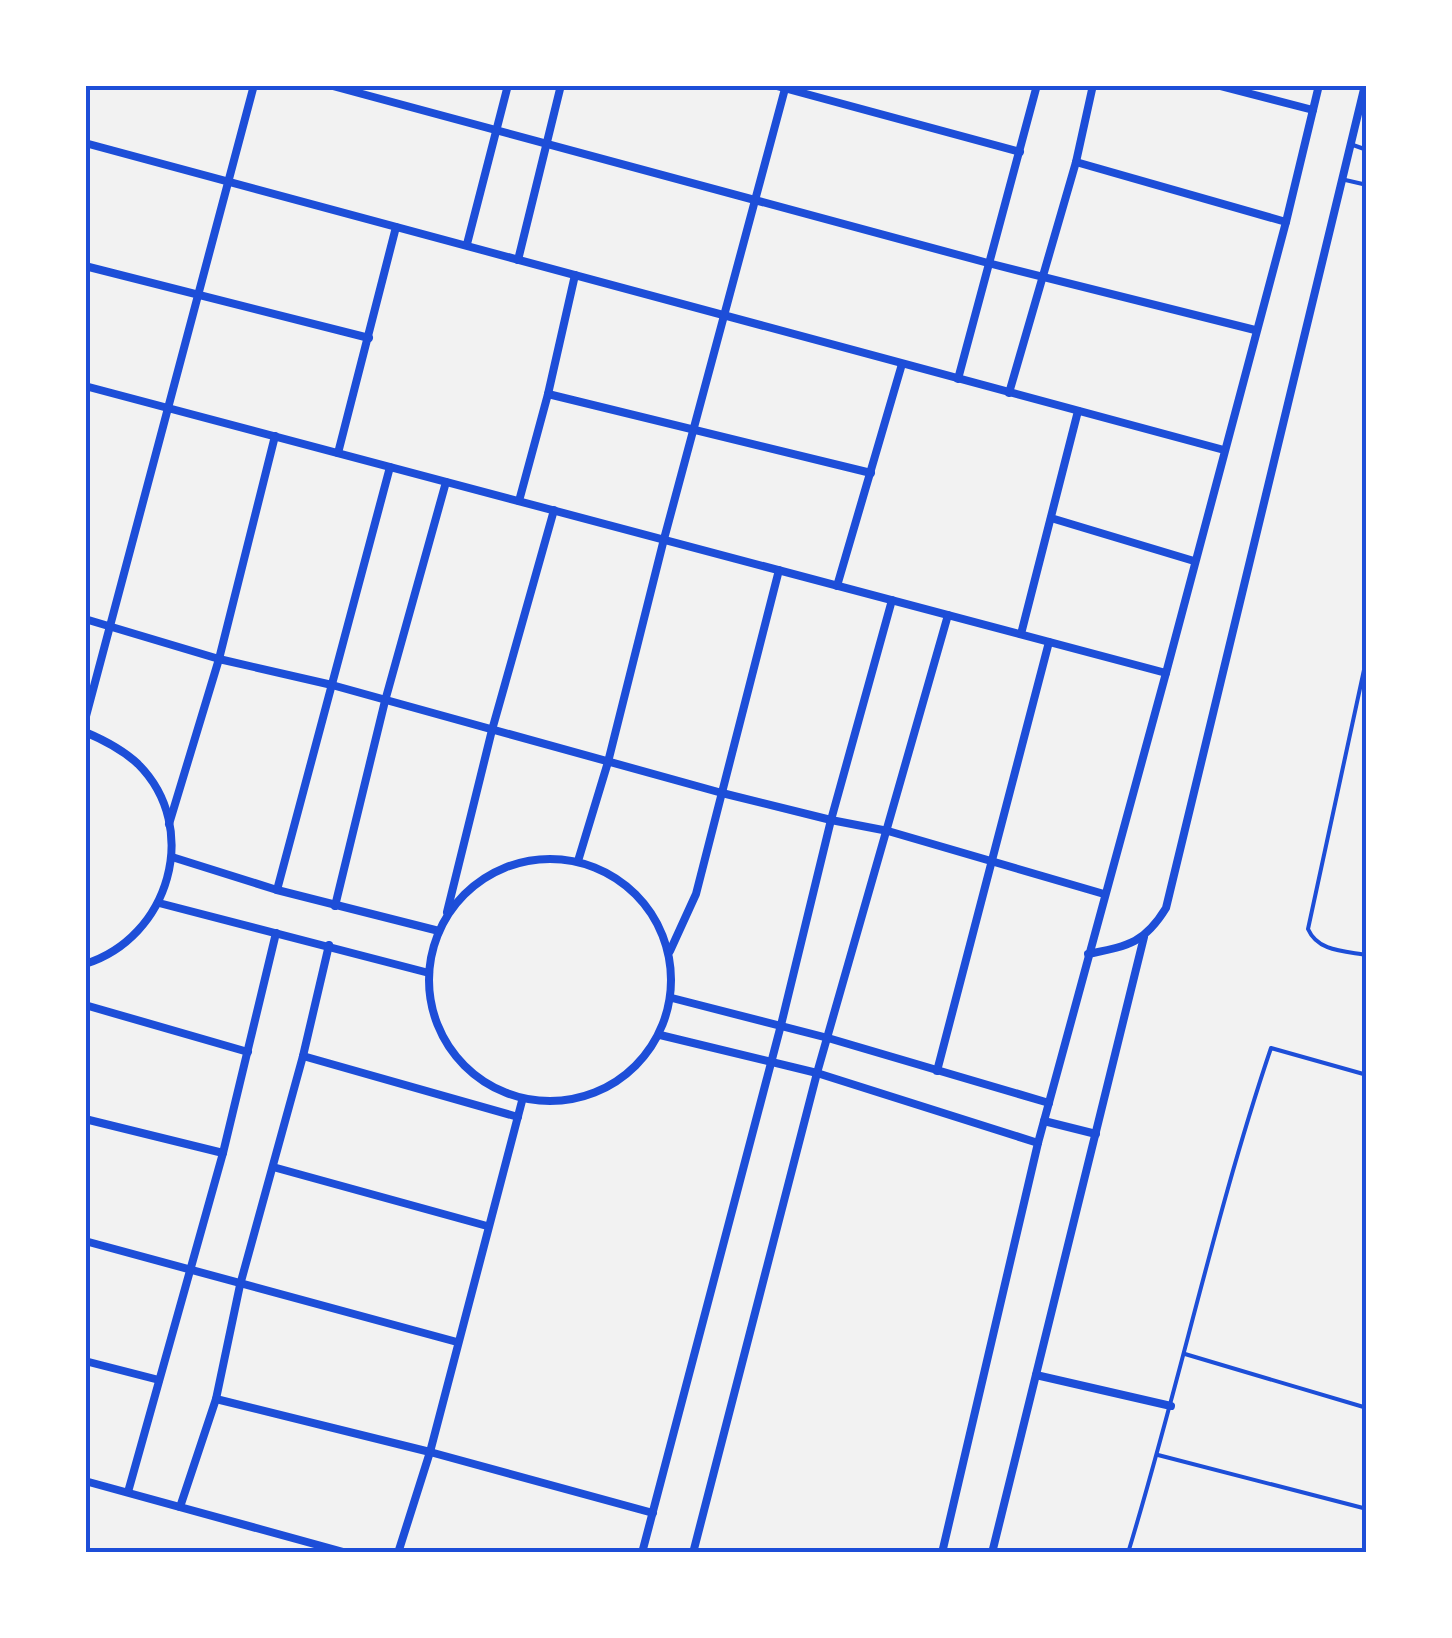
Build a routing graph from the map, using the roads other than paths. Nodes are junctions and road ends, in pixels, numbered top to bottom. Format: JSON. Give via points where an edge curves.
{"nodes":[{"id":1,"x":254,"y":85,"type":"edge"},
{"id":2,"x":328,"y":85,"type":"edge"},
{"id":3,"x":508,"y":85,"type":"edge"},
{"id":4,"x":562,"y":85,"type":"edge"},
{"id":5,"x":773,"y":85,"type":"edge"},
{"id":6,"x":1036,"y":85,"type":"edge"},
{"id":7,"x":1094,"y":85,"type":"edge"},
{"id":8,"x":1216,"y":85,"type":"edge"},
{"id":9,"x":1319,"y":85,"type":"edge"},
{"id":10,"x":1365,"y":85,"type":"edge"},
{"id":11,"x":785,"y":86,"type":"edge"},
{"id":12,"x":1313,"y":110,"type":"junction"},
{"id":13,"x":494,"y":130,"type":"junction"},
{"id":14,"x":85,"y":143,"type":"edge"},
{"id":15,"x":544,"y":144,"type":"junction"},
{"id":16,"x":1349,"y":144,"type":"junction"},
{"id":17,"x":1367,"y":150,"type":"edge"},
{"id":18,"x":1020,"y":152,"type":"junction"},
{"id":19,"x":1076,"y":162,"type":"junction"},
{"id":20,"x":1341,"y":179,"type":"junction"},
{"id":21,"x":228,"y":182,"type":"junction"},
{"id":22,"x":1367,"y":185,"type":"edge"},
{"id":23,"x":756,"y":200,"type":"junction"},
{"id":24,"x":1286,"y":222,"type":"junction"},
{"id":25,"x":396,"y":227,"type":"junction"},
{"id":26,"x":467,"y":244,"type":"junction"},
{"id":27,"x":518,"y":260,"type":"junction"},
{"id":28,"x":988,"y":263,"type":"junction"},
{"id":29,"x":85,"y":266,"type":"edge"},
{"id":30,"x":1044,"y":275,"type":"junction"},
{"id":31,"x":575,"y":276,"type":"junction"},
{"id":32,"x":198,"y":296,"type":"junction"},
{"id":33,"x":723,"y":316,"type":"junction"},
{"id":34,"x":1255,"y":330,"type":"junction"},
{"id":35,"x":369,"y":338,"type":"junction"},
{"id":36,"x":902,"y":364,"type":"junction"},
{"id":37,"x":958,"y":379,"type":"junction"},
{"id":38,"x":85,"y":386,"type":"edge"},
{"id":39,"x":1009,"y":393,"type":"junction"},
{"id":40,"x":548,"y":394,"type":"junction"},
{"id":41,"x":168,"y":408,"type":"junction"},
{"id":42,"x":1078,"y":411,"type":"junction"},
{"id":43,"x":695,"y":427,"type":"junction"},
{"id":44,"x":275,"y":436,"type":"junction"},
{"id":45,"x":1224,"y":450,"type":"junction"},
{"id":46,"x":338,"y":453,"type":"junction"},
{"id":47,"x":390,"y":467,"type":"junction"},
{"id":48,"x":870,"y":472,"type":"junction"},
{"id":49,"x":446,"y":482,"type":"junction"},
{"id":50,"x":519,"y":501,"type":"junction"},
{"id":51,"x":554,"y":510,"type":"junction"},
{"id":52,"x":1051,"y":518,"type":"junction"},
{"id":53,"x":664,"y":540,"type":"junction"},
{"id":54,"x":1194,"y":562,"type":"junction"},
{"id":55,"x":779,"y":570,"type":"junction"},
{"id":56,"x":838,"y":586,"type":"junction"},
{"id":57,"x":892,"y":600,"type":"junction"},
{"id":58,"x":948,"y":615,"type":"junction"},
{"id":59,"x":85,"y":619,"type":"edge"},
{"id":60,"x":110,"y":627,"type":"junction"},
{"id":61,"x":1021,"y":634,"type":"junction"},
{"id":62,"x":1050,"y":642,"type":"junction"},
{"id":63,"x":1367,"y":656,"type":"edge"},
{"id":64,"x":219,"y":658,"type":"junction"},
{"id":65,"x":1166,"y":673,"type":"junction"},
{"id":66,"x":332,"y":686,"type":"junction"},
{"id":67,"x":386,"y":701,"type":"junction"},
{"id":68,"x":85,"y":720,"type":"edge"},
{"id":69,"x":492,"y":730,"type":"junction"},
{"id":70,"x":85,"y":732,"type":"edge"},
{"id":71,"x":608,"y":762,"type":"junction"},
{"id":72,"x":722,"y":793,"type":"junction"},
{"id":73,"x":831,"y":820,"type":"junction"},
{"id":74,"x":170,"y":824,"type":"junction"},
{"id":75,"x":888,"y":831,"type":"junction"},
{"id":76,"x":172,"y":857,"type":"junction"},
{"id":77,"x":994,"y":860,"type":"junction"},
{"id":78,"x":578,"y":861,"type":"junction"},
{"id":79,"x":277,"y":890,"type":"junction"},
{"id":80,"x":1104,"y":894,"type":"junction"},
{"id":81,"x":159,"y":903,"type":"junction"},
{"id":82,"x":335,"y":906,"type":"junction"},
{"id":83,"x":446,"y":916,"type":"junction"},
{"id":84,"x":439,"y":931,"type":"junction"},
{"id":85,"x":276,"y":933,"type":"junction"},
{"id":86,"x":1144,"y":937,"type":"junction"},
{"id":87,"x":329,"y":945,"type":"junction"},
{"id":88,"x":670,"y":951,"type":"junction"},
{"id":89,"x":1088,"y":954,"type":"junction"},
{"id":90,"x":1367,"y":955,"type":"edge"},
{"id":91,"x":85,"y":964,"type":"edge"},
{"id":92,"x":429,"y":973,"type":"junction"},
{"id":93,"x":672,"y":998,"type":"junction"},
{"id":94,"x":85,"y":1005,"type":"edge"},
{"id":95,"x":782,"y":1026,"type":"junction"},
{"id":96,"x":660,"y":1035,"type":"junction"},
{"id":97,"x":828,"y":1038,"type":"junction"},
{"id":98,"x":248,"y":1052,"type":"junction"},
{"id":99,"x":303,"y":1056,"type":"junction"},
{"id":100,"x":771,"y":1060,"type":"junction"},
{"id":101,"x":937,"y":1072,"type":"junction"},
{"id":102,"x":818,"y":1074,"type":"junction"},
{"id":103,"x":1367,"y":1074,"type":"edge"},
{"id":104,"x":522,"y":1100,"type":"junction"},
{"id":105,"x":1049,"y":1103,"type":"junction"},
{"id":106,"x":518,"y":1116,"type":"junction"},
{"id":107,"x":85,"y":1119,"type":"edge"},
{"id":108,"x":1044,"y":1121,"type":"junction"},
{"id":109,"x":1096,"y":1134,"type":"junction"},
{"id":110,"x":1038,"y":1143,"type":"junction"},
{"id":111,"x":222,"y":1154,"type":"junction"},
{"id":112,"x":273,"y":1166,"type":"junction"},
{"id":113,"x":487,"y":1226,"type":"junction"},
{"id":114,"x":85,"y":1241,"type":"edge"},
{"id":115,"x":188,"y":1268,"type":"junction"},
{"id":116,"x":240,"y":1285,"type":"junction"},
{"id":117,"x":457,"y":1342,"type":"junction"},
{"id":118,"x":1185,"y":1354,"type":"junction"},
{"id":119,"x":85,"y":1360,"type":"edge"},
{"id":120,"x":1036,"y":1375,"type":"junction"},
{"id":121,"x":159,"y":1380,"type":"junction"},
{"id":122,"x":216,"y":1399,"type":"junction"},
{"id":123,"x":1171,"y":1406,"type":"junction"},
{"id":124,"x":1367,"y":1408,"type":"edge"},
{"id":125,"x":430,"y":1452,"type":"junction"},
{"id":126,"x":1158,"y":1455,"type":"junction"},
{"id":127,"x":85,"y":1481,"type":"edge"},
{"id":128,"x":128,"y":1492,"type":"junction"},
{"id":129,"x":180,"y":1506,"type":"junction"},
{"id":130,"x":1367,"y":1509,"type":"edge"},
{"id":131,"x":654,"y":1513,"type":"junction"},
{"id":132,"x":347,"y":1553,"type":"edge"},
{"id":133,"x":398,"y":1553,"type":"edge"},
{"id":134,"x":642,"y":1553,"type":"edge"},
{"id":135,"x":693,"y":1553,"type":"edge"},
{"id":136,"x":942,"y":1553,"type":"edge"},
{"id":137,"x":992,"y":1553,"type":"edge"},
{"id":138,"x":1128,"y":1553,"type":"edge"}],
"edges":[{"from":1,"to":21,"type":"street"},
{"from":2,"to":13,"type":"street"},
{"from":3,"to":13,"type":"street"},
{"from":4,"to":15,"type":"street"},
{"from":5,"to":11,"type":"street"},
{"from":6,"to":18,"type":"street"},
{"from":7,"to":19,"type":"street"},
{"from":8,"to":12,"type":"street"},
{"from":9,"to":12,"type":"street"},
{"from":10,"to":16,"type":"street"},
{"from":11,"to":18,"type":"street"},
{"from":11,"to":23,"type":"street"},
{"from":12,"to":24,"type":"street"},
{"from":13,"to":15,"type":"street"},
{"from":13,"to":26,"type":"street"},
{"from":14,"to":21,"type":"street"},
{"from":15,"to":23,"type":"street"},
{"from":15,"to":27,"type":"street"},
{"from":16,"to":17,"type":"lane"},
{"from":16,"to":20,"type":"street"},
{"from":18,"to":28,"type":"street"},
{"from":19,"to":24,"type":"street"},
{"from":19,"to":30,"type":"street"},
{"from":20,"to":22,"type":"lane"},
{"from":20,"to":86,"type":"street","via":[[1175,877],[1166,908]]},
{"from":21,"to":25,"type":"street"},
{"from":21,"to":32,"type":"street"},
{"from":23,"to":28,"type":"street"},
{"from":23,"to":33,"type":"street"},
{"from":24,"to":34,"type":"street"},
{"from":25,"to":26,"type":"street"},
{"from":25,"to":35,"type":"street"},
{"from":26,"to":27,"type":"street"},
{"from":27,"to":31,"type":"street"},
{"from":28,"to":30,"type":"street"},
{"from":28,"to":37,"type":"street"},
{"from":29,"to":32,"type":"street"},
{"from":30,"to":34,"type":"street"},
{"from":30,"to":39,"type":"street"},
{"from":31,"to":33,"type":"street"},
{"from":31,"to":40,"type":"street"},
{"from":32,"to":35,"type":"street"},
{"from":32,"to":41,"type":"street"},
{"from":33,"to":36,"type":"street"},
{"from":33,"to":43,"type":"street"},
{"from":34,"to":45,"type":"street"},
{"from":35,"to":46,"type":"street"},
{"from":36,"to":37,"type":"street"},
{"from":36,"to":48,"type":"street"},
{"from":37,"to":39,"type":"street"},
{"from":38,"to":41,"type":"street"},
{"from":39,"to":42,"type":"street"},
{"from":40,"to":43,"type":"street"},
{"from":40,"to":50,"type":"street"},
{"from":41,"to":44,"type":"street"},
{"from":41,"to":60,"type":"street"},
{"from":42,"to":45,"type":"street"},
{"from":42,"to":52,"type":"street"},
{"from":43,"to":48,"type":"street"},
{"from":43,"to":53,"type":"street"},
{"from":44,"to":46,"type":"street"},
{"from":44,"to":64,"type":"street"},
{"from":45,"to":54,"type":"street"},
{"from":46,"to":47,"type":"street"},
{"from":47,"to":49,"type":"street"},
{"from":47,"to":66,"type":"street"},
{"from":48,"to":56,"type":"street"},
{"from":49,"to":50,"type":"street"},
{"from":49,"to":67,"type":"street"},
{"from":50,"to":51,"type":"street"},
{"from":51,"to":53,"type":"street"},
{"from":51,"to":69,"type":"street"},
{"from":52,"to":54,"type":"street"},
{"from":52,"to":61,"type":"street"},
{"from":53,"to":55,"type":"street"},
{"from":53,"to":71,"type":"street"},
{"from":54,"to":65,"type":"street"},
{"from":55,"to":56,"type":"street"},
{"from":55,"to":72,"type":"street"},
{"from":56,"to":57,"type":"street"},
{"from":57,"to":58,"type":"street"},
{"from":57,"to":73,"type":"street"},
{"from":58,"to":61,"type":"street"},
{"from":58,"to":75,"type":"street"},
{"from":59,"to":60,"type":"street"},
{"from":60,"to":64,"type":"street"},
{"from":60,"to":68,"type":"street"},
{"from":61,"to":62,"type":"street"},
{"from":62,"to":65,"type":"street"},
{"from":62,"to":77,"type":"street"},
{"from":63,"to":90,"type":"lane","via":[[1308,929],[1324,947]]},
{"from":64,"to":66,"type":"street"},
{"from":64,"to":74,"type":"street"},
{"from":65,"to":80,"type":"street"},
{"from":66,"to":67,"type":"street"},
{"from":66,"to":79,"type":"street"},
{"from":67,"to":69,"type":"street"},
{"from":67,"to":82,"type":"street"},
{"from":69,"to":71,"type":"street"},
{"from":69,"to":83,"type":"street"},
{"from":70,"to":74,"type":"street","via":[[139,765]]},
{"from":71,"to":72,"type":"street"},
{"from":71,"to":78,"type":"street"},
{"from":72,"to":73,"type":"street"},
{"from":72,"to":88,"type":"street","via":[[696,894]]},
{"from":73,"to":75,"type":"street"},
{"from":73,"to":95,"type":"street"},
{"from":74,"to":76,"type":"street"},
{"from":75,"to":77,"type":"street"},
{"from":75,"to":97,"type":"street"},
{"from":76,"to":79,"type":"street"},
{"from":76,"to":81,"type":"street"},
{"from":77,"to":80,"type":"street"},
{"from":77,"to":101,"type":"street"},
{"from":78,"to":83,"type":"street","via":[[540,858],[503,867],[471,887]]},
{"from":78,"to":88,"type":"street","via":[[619,878],[651,910]]},
{"from":79,"to":82,"type":"street"},
{"from":80,"to":89,"type":"street"},
{"from":81,"to":85,"type":"street"},
{"from":81,"to":91,"type":"street","via":[[124,946]]},
{"from":82,"to":84,"type":"street"},
{"from":83,"to":84,"type":"street"},
{"from":84,"to":92,"type":"street"},
{"from":85,"to":87,"type":"street"},
{"from":85,"to":98,"type":"street"},
{"from":86,"to":89,"type":"street"},
{"from":86,"to":109,"type":"street"},
{"from":87,"to":92,"type":"street"},
{"from":87,"to":99,"type":"street"},
{"from":88,"to":93,"type":"street"},
{"from":89,"to":105,"type":"street"},
{"from":92,"to":104,"type":"street","via":[[434,1012],[450,1047],[488,1084]]},
{"from":93,"to":95,"type":"street"},
{"from":93,"to":96,"type":"street"},
{"from":94,"to":98,"type":"street"},
{"from":95,"to":97,"type":"street"},
{"from":95,"to":100,"type":"street"},
{"from":96,"to":100,"type":"street"},
{"from":96,"to":104,"type":"street","via":[[640,1064],[612,1085],[580,1098]]},
{"from":97,"to":101,"type":"street"},
{"from":97,"to":102,"type":"street"},
{"from":98,"to":111,"type":"street"},
{"from":99,"to":106,"type":"street"},
{"from":99,"to":112,"type":"street"},
{"from":100,"to":102,"type":"street"},
{"from":100,"to":131,"type":"street"},
{"from":101,"to":105,"type":"street"},
{"from":102,"to":110,"type":"street"},
{"from":102,"to":135,"type":"street"},
{"from":103,"to":118,"type":"lane","via":[[1270,1048]]},
{"from":104,"to":106,"type":"street"},
{"from":105,"to":108,"type":"street"},
{"from":106,"to":113,"type":"street"},
{"from":107,"to":111,"type":"street"},
{"from":108,"to":109,"type":"street"},
{"from":108,"to":110,"type":"street"},
{"from":109,"to":120,"type":"street"},
{"from":110,"to":136,"type":"street"},
{"from":111,"to":115,"type":"street"},
{"from":112,"to":113,"type":"street"},
{"from":112,"to":116,"type":"street"},
{"from":113,"to":117,"type":"street"},
{"from":114,"to":115,"type":"street"},
{"from":115,"to":116,"type":"street"},
{"from":115,"to":121,"type":"street"},
{"from":116,"to":117,"type":"street"},
{"from":116,"to":122,"type":"street"},
{"from":117,"to":125,"type":"street"},
{"from":118,"to":123,"type":"lane"},
{"from":118,"to":124,"type":"lane"},
{"from":119,"to":121,"type":"street"},
{"from":120,"to":123,"type":"street"},
{"from":120,"to":137,"type":"street"},
{"from":121,"to":128,"type":"street"},
{"from":122,"to":125,"type":"street"},
{"from":122,"to":129,"type":"street"},
{"from":123,"to":126,"type":"lane"},
{"from":125,"to":131,"type":"street"},
{"from":125,"to":133,"type":"street"},
{"from":126,"to":130,"type":"lane"},
{"from":126,"to":138,"type":"lane"},
{"from":127,"to":128,"type":"street"},
{"from":128,"to":129,"type":"street"},
{"from":129,"to":132,"type":"street"},
{"from":131,"to":134,"type":"street"}]}
